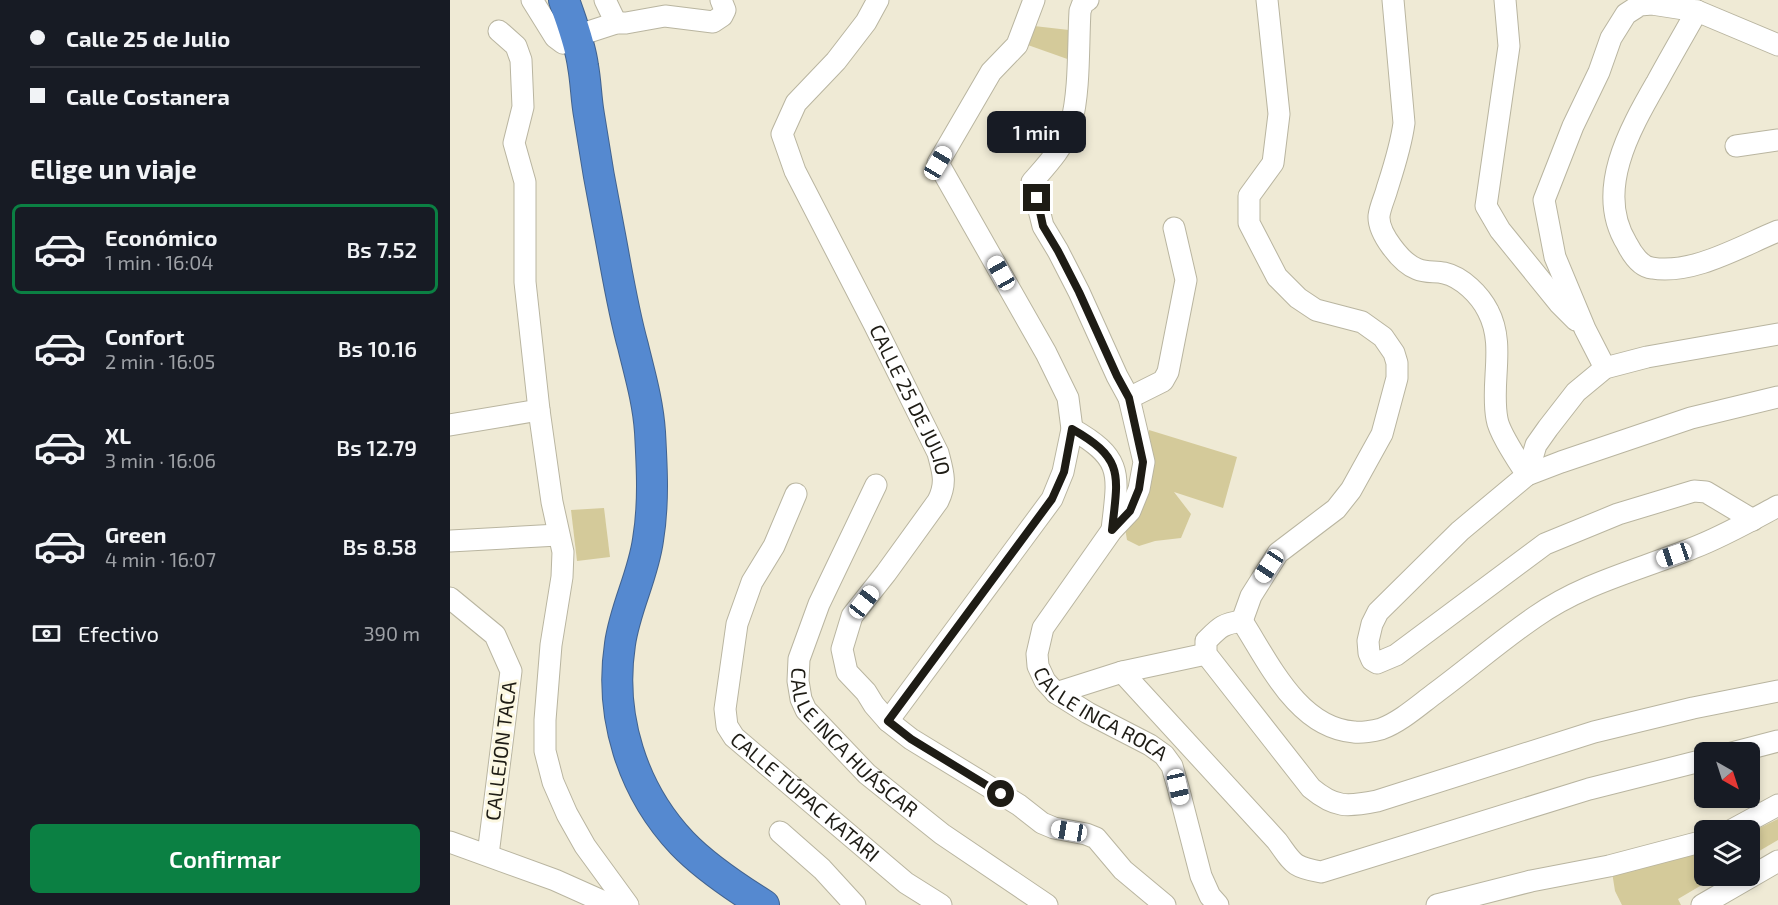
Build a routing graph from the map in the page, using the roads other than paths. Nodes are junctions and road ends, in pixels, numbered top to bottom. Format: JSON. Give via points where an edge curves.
{"nodes":[{"id":1,"x":532,"y":0,"type":"edge"},
{"id":2,"x":564,"y":0,"type":"edge"},
{"id":3,"x":605,"y":0,"type":"edge"},
{"id":4,"x":878,"y":0,"type":"edge"},
{"id":5,"x":1034,"y":0,"type":"edge"},
{"id":6,"x":1267,"y":0,"type":"edge"},
{"id":7,"x":1392,"y":0,"type":"edge"},
{"id":8,"x":1505,"y":0,"type":"edge"},
{"id":9,"x":1085,"y":1,"type":"edge"},
{"id":10,"x":723,"y":5,"type":"edge"},
{"id":11,"x":1697,"y":11,"type":"junction"},
{"id":12,"x":616,"y":23,"type":"junction"},
{"id":13,"x":499,"y":31,"type":"dead end"},
{"id":14,"x":576,"y":36,"type":"junction"},
{"id":15,"x":1778,"y":45,"type":"edge"},
{"id":16,"x":1778,"y":140,"type":"edge"},
{"id":17,"x":1736,"y":146,"type":"dead end"},
{"id":18,"x":1174,"y":228,"type":"dead end"},
{"id":19,"x":1778,"y":231,"type":"edge"},
{"id":20,"x":1585,"y":329,"type":"junction"},
{"id":21,"x":1778,"y":334,"type":"edge"},
{"id":22,"x":1605,"y":368,"type":"junction"},
{"id":23,"x":1778,"y":397,"type":"edge"},
{"id":24,"x":1129,"y":398,"type":"junction"},
{"id":25,"x":539,"y":410,"type":"junction"},
{"id":26,"x":450,"y":425,"type":"edge"},
{"id":27,"x":1072,"y":429,"type":"junction"},
{"id":28,"x":1527,"y":476,"type":"junction"},
{"id":29,"x":876,"y":485,"type":"dead end"},
{"id":30,"x":796,"y":494,"type":"dead end"},
{"id":31,"x":1778,"y":506,"type":"edge"},
{"id":32,"x":1753,"y":520,"type":"junction"},
{"id":33,"x":1112,"y":530,"type":"junction"},
{"id":34,"x":558,"y":535,"type":"junction"},
{"id":35,"x":450,"y":541,"type":"edge"},
{"id":36,"x":450,"y":598,"type":"edge"},
{"id":37,"x":1242,"y":621,"type":"junction"},
{"id":38,"x":1206,"y":654,"type":"junction"},
{"id":39,"x":1122,"y":672,"type":"junction"},
{"id":40,"x":1778,"y":692,"type":"edge"},
{"id":41,"x":1056,"y":693,"type":"junction"},
{"id":42,"x":888,"y":721,"type":"junction"},
{"id":43,"x":1778,"y":741,"type":"edge"},
{"id":44,"x":1760,"y":746,"type":"edge"},
{"id":45,"x":1694,"y":763,"type":"edge"},
{"id":46,"x":1778,"y":805,"type":"edge"},
{"id":47,"x":1750,"y":820,"type":"edge"},
{"id":48,"x":780,"y":832,"type":"dead end"},
{"id":49,"x":450,"y":842,"type":"edge"},
{"id":50,"x":1694,"y":844,"type":"edge"},
{"id":51,"x":488,"y":855,"type":"junction"},
{"id":52,"x":1778,"y":861,"type":"edge"},
{"id":53,"x":611,"y":905,"type":"edge"},
{"id":54,"x":628,"y":905,"type":"edge"},
{"id":55,"x":764,"y":905,"type":"edge"},
{"id":56,"x":855,"y":905,"type":"edge"},
{"id":57,"x":940,"y":905,"type":"edge"},
{"id":58,"x":1047,"y":905,"type":"edge"},
{"id":59,"x":1165,"y":905,"type":"edge"},
{"id":60,"x":1218,"y":905,"type":"edge"},
{"id":61,"x":1437,"y":905,"type":"edge"},
{"id":62,"x":1702,"y":905,"type":"edge"}],
"edges":[{"from":1,"to":14,"type":"street","via":[[555,37],[563,43]]},
{"from":2,"to":14,"type":"highway"},
{"from":3,"to":12,"type":"street"},
{"from":4,"to":42,"type":"street","name":"CALLE 25 DE JULIO","via":[[836,61],[796,103],[782,134],[795,171],[938,453],[945,476],[938,501],[852,616],[842,649],[847,672]]},
{"from":5,"to":27,"type":"street","via":[[1017,45],[991,72],[938,163],[1046,353],[1068,398]]},
{"from":6,"to":37,"type":"street","via":[[1279,114],[1273,163],[1249,196],[1249,223],[1277,277],[1298,298],[1316,310],[1362,322],[1383,337],[1394,353],[1397,378],[1382,434],[1351,490],[1336,509],[1278,554],[1251,596]]},
{"from":7,"to":28,"type":"street","via":[[1404,123],[1379,216],[1382,229],[1386,240],[1414,269],[1445,273],[1463,283],[1489,311],[1498,350],[1497,421]]},
{"from":8,"to":20,"type":"street","via":[[1509,46],[1486,206],[1500,230]]},
{"from":9,"to":24,"type":"street","name":"CALLE INCA ROCA","via":[[1080,11],[1071,125],[1055,155],[1032,182],[1043,226]]},
{"from":10,"to":12,"type":"street","via":[[722,16],[713,22],[665,16]]},
{"from":11,"to":15,"type":"street"},
{"from":11,"to":19,"type":"street","via":[[1622,149],[1614,208],[1624,240],[1634,256],[1650,268],[1671,269],[1703,264]]},
{"from":11,"to":20,"type":"street","via":[[1652,4],[1640,5],[1626,14],[1611,38],[1544,200],[1555,257]]},
{"from":12,"to":14,"type":"street"},
{"from":13,"to":25,"type":"street","via":[[516,46],[521,60],[523,106],[514,143],[525,182],[525,282]]},
{"from":14,"to":55,"type":"highway","via":[[600,183],[645,388],[650,428],[653,489],[648,540],[620,644],[619,716],[645,794],[666,824],[700,859]]},
{"from":16,"to":17,"type":"street"},
{"from":18,"to":24,"type":"street","via":[[1186,280],[1168,372],[1163,381]]},
{"from":20,"to":22,"type":"street"},
{"from":21,"to":22,"type":"street"},
{"from":22,"to":28,"type":"street","via":[[1576,392],[1548,428],[1536,445]]},
{"from":23,"to":28,"type":"street","via":[[1691,418]]},
{"from":24,"to":33,"type":"street","name":"CALLE INCA ROCA","via":[[1143,462],[1139,489],[1130,511]]},
{"from":25,"to":26,"type":"street"},
{"from":25,"to":34,"type":"street"},
{"from":27,"to":33,"type":"street","via":[[1091,440],[1114,466],[1117,482]]},
{"from":27,"to":42,"type":"street","via":[[1064,472],[1052,499]]},
{"from":28,"to":32,"type":"street","via":[[1460,531],[1378,612],[1368,641],[1372,660],[1377,663],[1396,656],[1545,544],[1618,514],[1694,491],[1706,492]]},
{"from":29,"to":58,"type":"street","name":"CALLE INCA HUÁSCAR","via":[[819,604],[799,659],[801,699],[806,710],[867,774],[942,834]]},
{"from":30,"to":57,"type":"street","name":"CALLE TÚPAC KATARI","via":[[774,546],[752,582],[737,624],[725,709],[727,726],[734,737],[906,883]]},
{"from":31,"to":32,"type":"street"},
{"from":32,"to":37,"type":"street","via":[[1694,548],[1565,597],[1410,712],[1380,729],[1354,732],[1328,725],[1309,714],[1278,678]]},
{"from":33,"to":41,"type":"street","name":"CALLE INCA ROCA","via":[[1043,628],[1038,666]]},
{"from":34,"to":35,"type":"street"},
{"from":34,"to":54,"type":"street","via":[[563,552],[562,577],[551,645],[545,751],[567,814]]},
{"from":36,"to":51,"type":"street","name":"CALLEJON TACA","via":[[495,635],[511,671]]},
{"from":37,"to":38,"type":"street","via":[[1226,623],[1216,630],[1206,641]]},
{"from":38,"to":39,"type":"street"},
{"from":38,"to":40,"type":"street","via":[[1311,788],[1332,803],[1349,807],[1594,732]]},
{"from":39,"to":41,"type":"street"},
{"from":39,"to":45,"type":"street","via":[[1277,841],[1293,865],[1305,870],[1321,872],[1589,789]]},
{"from":41,"to":60,"type":"street","name":"CALLE INCA ROCA","via":[[1164,755],[1172,766],[1201,876]]},
{"from":42,"to":59,"type":"street","name":"CALLE 25 DE JULIO","via":[[1042,824],[1096,838],[1123,870]]},
{"from":43,"to":44,"type":"street"},
{"from":46,"to":47,"type":"street"},
{"from":48,"to":56,"type":"street"},
{"from":49,"to":51,"type":"street"},
{"from":50,"to":61,"type":"street"},
{"from":51,"to":53,"type":"street"},
{"from":52,"to":62,"type":"street"}]}
